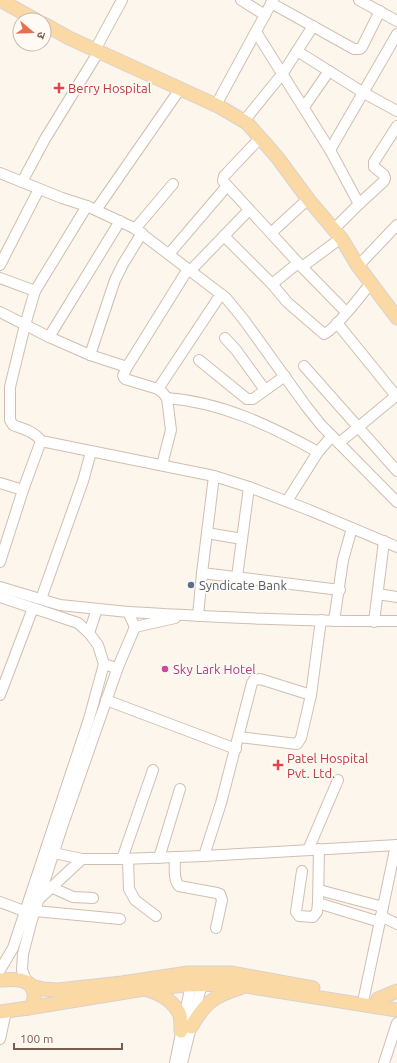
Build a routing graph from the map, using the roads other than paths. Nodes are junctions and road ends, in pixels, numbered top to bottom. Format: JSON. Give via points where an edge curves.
{"nodes":[{"id":1,"x":0,"y":0,"type":"edge"},
{"id":2,"x":122,"y":0,"type":"edge"},
{"id":3,"x":241,"y":0,"type":"edge"},
{"id":4,"x":359,"y":0,"type":"edge"},
{"id":5,"x":272,"y":2,"type":"edge"},
{"id":6,"x":11,"y":4,"type":"edge"},
{"id":7,"x":380,"y":11,"type":"junction"},
{"id":8,"x":24,"y":12,"type":"edge"},
{"id":9,"x":265,"y":15,"type":"junction"},
{"id":10,"x":397,"y":20,"type":"edge"},
{"id":11,"x":313,"y":26,"type":"junction"},
{"id":12,"x":52,"y":28,"type":"edge"},
{"id":13,"x":256,"y":32,"type":"junction"},
{"id":14,"x":397,"y":34,"type":"edge"},
{"id":15,"x":97,"y":51,"type":"junction"},
{"id":16,"x":297,"y":51,"type":"junction"},
{"id":17,"x":329,"y":71,"type":"junction"},
{"id":18,"x":283,"y":73,"type":"junction"},
{"id":19,"x":180,"y":89,"type":"junction"},
{"id":20,"x":364,"y":93,"type":"junction"},
{"id":21,"x":216,"y":105,"type":"junction"},
{"id":22,"x":304,"y":107,"type":"junction"},
{"id":23,"x":397,"y":112,"type":"edge"},
{"id":24,"x":244,"y":121,"type":"junction"},
{"id":25,"x":397,"y":126,"type":"edge"},
{"id":26,"x":260,"y":138,"type":"junction"},
{"id":27,"x":330,"y":150,"type":"junction"},
{"id":28,"x":2,"y":177,"type":"edge"},
{"id":29,"x":22,"y":182,"type":"junction"},
{"id":30,"x":173,"y":184,"type":"dead end"},
{"id":31,"x":227,"y":186,"type":"junction"},
{"id":32,"x":39,"y":189,"type":"junction"},
{"id":33,"x":308,"y":199,"type":"junction"},
{"id":34,"x":359,"y":204,"type":"junction"},
{"id":35,"x":92,"y":208,"type":"junction"},
{"id":36,"x":249,"y":210,"type":"junction"},
{"id":37,"x":120,"y":220,"type":"junction"},
{"id":38,"x":397,"y":225,"type":"edge"},
{"id":39,"x":139,"y":231,"type":"junction"},
{"id":40,"x":271,"y":233,"type":"junction"},
{"id":41,"x":338,"y":233,"type":"junction"},
{"id":42,"x":224,"y":236,"type":"junction"},
{"id":43,"x":169,"y":254,"type":"junction"},
{"id":44,"x":0,"y":265,"type":"edge"},
{"id":45,"x":300,"y":265,"type":"junction"},
{"id":46,"x":358,"y":266,"type":"junction"},
{"id":47,"x":189,"y":270,"type":"junction"},
{"id":48,"x":0,"y":278,"type":"edge"},
{"id":49,"x":371,"y":283,"type":"junction"},
{"id":50,"x":272,"y":284,"type":"junction"},
{"id":51,"x":35,"y":291,"type":"junction"},
{"id":52,"x":221,"y":294,"type":"junction"},
{"id":53,"x":0,"y":312,"type":"edge"},
{"id":54,"x":346,"y":312,"type":"junction"},
{"id":55,"x":397,"y":318,"type":"edge"},
{"id":56,"x":337,"y":324,"type":"junction"},
{"id":57,"x":25,"y":325,"type":"junction"},
{"id":58,"x":49,"y":338,"type":"junction"},
{"id":59,"x":225,"y":338,"type":"dead end"},
{"id":60,"x":90,"y":355,"type":"junction"},
{"id":61,"x":199,"y":360,"type":"dead end"},
{"id":62,"x":304,"y":366,"type":"dead end"},
{"id":63,"x":127,"y":367,"type":"junction"},
{"id":64,"x":285,"y":376,"type":"junction"},
{"id":65,"x":158,"y":389,"type":"junction"},
{"id":66,"x":265,"y":390,"type":"junction"},
{"id":67,"x":397,"y":396,"type":"edge"},
{"id":68,"x":167,"y":398,"type":"junction"},
{"id":69,"x":358,"y":426,"type":"junction"},
{"id":70,"x":335,"y":439,"type":"junction"},
{"id":71,"x":41,"y":441,"type":"junction"},
{"id":72,"x":91,"y":452,"type":"junction"},
{"id":73,"x":318,"y":452,"type":"junction"},
{"id":74,"x":162,"y":465,"type":"junction"},
{"id":75,"x":397,"y":471,"type":"edge"},
{"id":76,"x":214,"y":476,"type":"junction"},
{"id":77,"x":0,"y":483,"type":"edge"},
{"id":78,"x":250,"y":487,"type":"junction"},
{"id":79,"x":23,"y":490,"type":"junction"},
{"id":80,"x":287,"y":501,"type":"junction"},
{"id":81,"x":397,"y":502,"type":"edge"},
{"id":82,"x":352,"y":528,"type":"junction"},
{"id":83,"x":207,"y":533,"type":"junction"},
{"id":84,"x":242,"y":539,"type":"junction"},
{"id":85,"x":384,"y":541,"type":"junction"},
{"id":86,"x":397,"y":547,"type":"edge"},
{"id":87,"x":0,"y":562,"type":"edge"},
{"id":88,"x":202,"y":573,"type":"junction"},
{"id":89,"x":237,"y":577,"type":"junction"},
{"id":90,"x":0,"y":587,"type":"edge"},
{"id":91,"x":340,"y":590,"type":"junction"},
{"id":92,"x":378,"y":594,"type":"junction"},
{"id":93,"x":397,"y":596,"type":"edge"},
{"id":94,"x":0,"y":597,"type":"edge"},
{"id":95,"x":41,"y":599,"type":"junction"},
{"id":96,"x":34,"y":608,"type":"junction"},
{"id":97,"x":97,"y":609,"type":"junction"},
{"id":98,"x":128,"y":612,"type":"junction"},
{"id":99,"x":193,"y":616,"type":"junction"},
{"id":100,"x":321,"y":620,"type":"junction"},
{"id":101,"x":334,"y":621,"type":"junction"},
{"id":102,"x":397,"y":621,"type":"edge"},
{"id":103,"x":374,"y":622,"type":"junction"},
{"id":104,"x":135,"y":627,"type":"junction"},
{"id":105,"x":89,"y":633,"type":"junction"},
{"id":106,"x":104,"y":664,"type":"junction"},
{"id":107,"x":118,"y":667,"type":"junction"},
{"id":108,"x":311,"y":694,"type":"junction"},
{"id":109,"x":0,"y":695,"type":"edge"},
{"id":110,"x":106,"y":700,"type":"junction"},
{"id":111,"x":239,"y":737,"type":"junction"},
{"id":112,"x":236,"y":749,"type":"junction"},
{"id":113,"x":153,"y":770,"type":"dead end"},
{"id":114,"x":338,"y":780,"type":"dead end"},
{"id":115,"x":180,"y":789,"type":"dead end"},
{"id":116,"x":397,"y":845,"type":"edge"},
{"id":117,"x":320,"y":849,"type":"junction"},
{"id":118,"x":308,"y":850,"type":"junction"},
{"id":119,"x":54,"y":853,"type":"junction"},
{"id":120,"x":204,"y":856,"type":"junction"},
{"id":121,"x":175,"y":857,"type":"junction"},
{"id":122,"x":159,"y":858,"type":"junction"},
{"id":123,"x":82,"y":859,"type":"junction"},
{"id":124,"x":125,"y":859,"type":"junction"},
{"id":125,"x":302,"y":871,"type":"dead end"},
{"id":126,"x":393,"y":885,"type":"edge"},
{"id":127,"x":53,"y":888,"type":"junction"},
{"id":128,"x":319,"y":890,"type":"junction"},
{"id":129,"x":94,"y":898,"type":"dead end"},
{"id":130,"x":39,"y":899,"type":"junction"},
{"id":131,"x":0,"y":902,"type":"edge"},
{"id":132,"x":318,"y":903,"type":"junction"},
{"id":133,"x":36,"y":910,"type":"junction"},
{"id":134,"x":24,"y":911,"type":"junction"},
{"id":135,"x":381,"y":915,"type":"junction"},
{"id":136,"x":156,"y":916,"type":"dead end"},
{"id":137,"x":120,"y":919,"type":"dead end"},
{"id":138,"x":397,"y":924,"type":"edge"},
{"id":139,"x":216,"y":928,"type":"dead end"},
{"id":140,"x":0,"y":970,"type":"edge"},
{"id":141,"x":198,"y":979,"type":"junction"},
{"id":142,"x":0,"y":980,"type":"edge"},
{"id":143,"x":29,"y":984,"type":"junction"},
{"id":144,"x":245,"y":986,"type":"junction"},
{"id":145,"x":147,"y":989,"type":"junction"},
{"id":146,"x":397,"y":991,"type":"edge"},
{"id":147,"x":364,"y":997,"type":"junction"},
{"id":148,"x":378,"y":999,"type":"junction"},
{"id":149,"x":397,"y":1002,"type":"edge"},
{"id":150,"x":28,"y":1008,"type":"junction"},
{"id":151,"x":397,"y":1010,"type":"edge"},
{"id":152,"x":3,"y":1018,"type":"edge"},
{"id":153,"x":397,"y":1023,"type":"edge"},
{"id":154,"x":186,"y":1029,"type":"junction"},
{"id":155,"x":0,"y":1039,"type":"edge"},
{"id":156,"x":175,"y":1063,"type":"edge"},
{"id":157,"x":182,"y":1063,"type":"edge"},
{"id":158,"x":384,"y":1063,"type":"edge"}],
"edges":[{"from":1,"to":6,"type":"main road"},
{"from":2,"to":15,"type":"street"},
{"from":3,"to":9,"type":"street"},
{"from":4,"to":7,"type":"street"},
{"from":5,"to":9,"type":"street"},
{"from":5,"to":11,"type":"street"},
{"from":6,"to":8,"type":"main road"},
{"from":7,"to":10,"type":"street"},
{"from":7,"to":11,"type":"street","via":[[360,49],[354,49]]},
{"from":9,"to":13,"type":"street"},
{"from":11,"to":16,"type":"street"},
{"from":12,"to":15,"type":"main road"},
{"from":13,"to":18,"type":"street"},
{"from":13,"to":21,"type":"street"},
{"from":14,"to":20,"type":"street"},
{"from":15,"to":19,"type":"main road"},
{"from":15,"to":29,"type":"street"},
{"from":16,"to":17,"type":"street"},
{"from":16,"to":18,"type":"street"},
{"from":17,"to":20,"type":"street"},
{"from":17,"to":22,"type":"street"},
{"from":18,"to":22,"type":"street"},
{"from":18,"to":24,"type":"street"},
{"from":19,"to":21,"type":"main road"},
{"from":19,"to":35,"type":"street"},
{"from":20,"to":23,"type":"street"},
{"from":20,"to":27,"type":"street"},
{"from":21,"to":24,"type":"main road"},
{"from":22,"to":27,"type":"street"},
{"from":24,"to":26,"type":"main road"},
{"from":25,"to":34,"type":"street","via":[[374,162],[374,166],[385,179]]},
{"from":26,"to":31,"type":"street","via":[[224,176],[223,181]]},
{"from":26,"to":33,"type":"main road"},
{"from":27,"to":34,"type":"street"},
{"from":28,"to":29,"type":"street"},
{"from":29,"to":32,"type":"street"},
{"from":30,"to":39,"type":"street"},
{"from":31,"to":36,"type":"street"},
{"from":31,"to":43,"type":"street"},
{"from":32,"to":35,"type":"street"},
{"from":32,"to":44,"type":"street"},
{"from":33,"to":40,"type":"street"},
{"from":33,"to":41,"type":"main road"},
{"from":34,"to":41,"type":"street"},
{"from":35,"to":37,"type":"street"},
{"from":35,"to":51,"type":"street"},
{"from":36,"to":40,"type":"street"},
{"from":36,"to":42,"type":"street"},
{"from":37,"to":39,"type":"street"},
{"from":37,"to":58,"type":"street"},
{"from":38,"to":46,"type":"street"},
{"from":39,"to":43,"type":"street"},
{"from":39,"to":60,"type":"street","via":[[114,280]]},
{"from":40,"to":45,"type":"street"},
{"from":41,"to":45,"type":"street"},
{"from":41,"to":46,"type":"main road"},
{"from":42,"to":47,"type":"street"},
{"from":42,"to":50,"type":"street"},
{"from":43,"to":47,"type":"street"},
{"from":45,"to":50,"type":"street"},
{"from":45,"to":54,"type":"street"},
{"from":46,"to":49,"type":"main road"},
{"from":47,"to":52,"type":"street"},
{"from":47,"to":63,"type":"street"},
{"from":48,"to":51,"type":"street"},
{"from":49,"to":54,"type":"street"},
{"from":49,"to":55,"type":"main road"},
{"from":50,"to":56,"type":"street","via":[[287,302],[322,334],[327,334]]},
{"from":51,"to":57,"type":"street"},
{"from":52,"to":64,"type":"street","via":[[244,320]]},
{"from":52,"to":65,"type":"street"},
{"from":53,"to":57,"type":"street"},
{"from":54,"to":56,"type":"street"},
{"from":56,"to":67,"type":"street"},
{"from":57,"to":58,"type":"street"},
{"from":57,"to":71,"type":"street","via":[[10,387],[10,420],[13,425],[31,432]]},
{"from":58,"to":60,"type":"street"},
{"from":59,"to":66,"type":"street"},
{"from":60,"to":63,"type":"street"},
{"from":61,"to":66,"type":"street","via":[[245,398],[253,399]]},
{"from":62,"to":69,"type":"street"},
{"from":63,"to":65,"type":"street","via":[[123,378]]},
{"from":64,"to":66,"type":"street"},
{"from":64,"to":70,"type":"street","via":[[306,406]]},
{"from":65,"to":68,"type":"street"},
{"from":67,"to":69,"type":"street"},
{"from":68,"to":73,"type":"street","via":[[228,410],[287,435]]},
{"from":68,"to":74,"type":"street","via":[[170,430]]},
{"from":69,"to":70,"type":"street"},
{"from":69,"to":75,"type":"street"},
{"from":70,"to":73,"type":"street"},
{"from":70,"to":81,"type":"street"},
{"from":71,"to":72,"type":"street"},
{"from":71,"to":79,"type":"street"},
{"from":72,"to":74,"type":"street"},
{"from":72,"to":95,"type":"street"},
{"from":73,"to":80,"type":"street"},
{"from":74,"to":76,"type":"street"},
{"from":76,"to":78,"type":"street"},
{"from":76,"to":83,"type":"street"},
{"from":77,"to":79,"type":"street"},
{"from":78,"to":80,"type":"street"},
{"from":78,"to":84,"type":"street"},
{"from":79,"to":87,"type":"street"},
{"from":80,"to":82,"type":"street"},
{"from":82,"to":85,"type":"street"},
{"from":82,"to":91,"type":"street","via":[[343,560]]},
{"from":83,"to":84,"type":"street"},
{"from":83,"to":88,"type":"street"},
{"from":84,"to":89,"type":"street"},
{"from":85,"to":86,"type":"street"},
{"from":85,"to":92,"type":"street"},
{"from":88,"to":89,"type":"street"},
{"from":88,"to":99,"type":"street"},
{"from":89,"to":91,"type":"street"},
{"from":90,"to":95,"type":"street"},
{"from":91,"to":101,"type":"street"},
{"from":92,"to":93,"type":"street"},
{"from":92,"to":103,"type":"street"},
{"from":94,"to":96,"type":"street"},
{"from":95,"to":97,"type":"street"},
{"from":96,"to":105,"type":"street","via":[[78,623]]},
{"from":96,"to":109,"type":"street"},
{"from":97,"to":98,"type":"street"},
{"from":97,"to":105,"type":"street"},
{"from":98,"to":99,"type":"street"},
{"from":98,"to":104,"type":"street"},
{"from":99,"to":100,"type":"street"},
{"from":99,"to":104,"type":"street"},
{"from":100,"to":101,"type":"street"},
{"from":100,"to":108,"type":"street"},
{"from":101,"to":103,"type":"street"},
{"from":102,"to":103,"type":"street"},
{"from":104,"to":107,"type":"street"},
{"from":105,"to":106,"type":"street","via":[[98,645]]},
{"from":106,"to":107,"type":"street","via":[[113,668]]},
{"from":106,"to":134,"type":"street","via":[[89,719]]},
{"from":107,"to":110,"type":"street"},
{"from":108,"to":111,"type":"street","via":[[301,738],[297,744]]},
{"from":108,"to":111,"type":"street","via":[[260,679],[254,680]]},
{"from":110,"to":112,"type":"street"},
{"from":110,"to":119,"type":"street"},
{"from":111,"to":112,"type":"street"},
{"from":112,"to":120,"type":"street"},
{"from":113,"to":124,"type":"street"},
{"from":114,"to":118,"type":"street"},
{"from":115,"to":122,"type":"street"},
{"from":116,"to":117,"type":"street"},
{"from":116,"to":126,"type":"street"},
{"from":117,"to":118,"type":"street"},
{"from":117,"to":128,"type":"street"},
{"from":118,"to":120,"type":"street"},
{"from":119,"to":123,"type":"street"},
{"from":119,"to":130,"type":"street"},
{"from":120,"to":121,"type":"street"},
{"from":121,"to":122,"type":"street"},
{"from":121,"to":139,"type":"street","via":[[176,880],[180,886],[216,893],[222,897]]},
{"from":122,"to":124,"type":"street"},
{"from":123,"to":124,"type":"street"},
{"from":123,"to":127,"type":"street"},
{"from":124,"to":136,"type":"street","via":[[129,889],[136,900]]},
{"from":125,"to":132,"type":"street","via":[[296,914],[313,917],[317,912]]},
{"from":126,"to":135,"type":"street"},
{"from":127,"to":129,"type":"street","via":[[73,897]]},
{"from":127,"to":130,"type":"street"},
{"from":128,"to":132,"type":"street"},
{"from":128,"to":135,"type":"street"},
{"from":130,"to":133,"type":"street"},
{"from":131,"to":134,"type":"street"},
{"from":132,"to":135,"type":"street"},
{"from":133,"to":137,"type":"street"},
{"from":133,"to":143,"type":"street","via":[[23,954],[22,970]]},
{"from":134,"to":140,"type":"street","via":[[13,948]]},
{"from":135,"to":138,"type":"street"},
{"from":135,"to":147,"type":"street"},
{"from":141,"to":143,"type":"main road","via":[[58,990],[43,989]]},
{"from":141,"to":144,"type":"main road"},
{"from":141,"to":145,"type":"main road"},
{"from":141,"to":147,"type":"main road","via":[[231,973]]},
{"from":141,"to":154,"type":"street"},
{"from":142,"to":143,"type":"main road","via":[[20,980]]},
{"from":143,"to":150,"type":"main road","via":[[34,990],[35,997]]},
{"from":144,"to":151,"type":"main road"},
{"from":144,"to":154,"type":"main road","via":[[222,993],[208,1003]]},
{"from":145,"to":150,"type":"main road"},
{"from":145,"to":154,"type":"main road","via":[[167,998],[176,1008]]},
{"from":146,"to":148,"type":"main road"},
{"from":147,"to":148,"type":"main road"},
{"from":148,"to":149,"type":"main road"},
{"from":150,"to":152,"type":"main road"},
{"from":152,"to":155,"type":"street"},
{"from":153,"to":158,"type":"street"},
{"from":154,"to":156,"type":"street"},
{"from":154,"to":157,"type":"street"}]}
